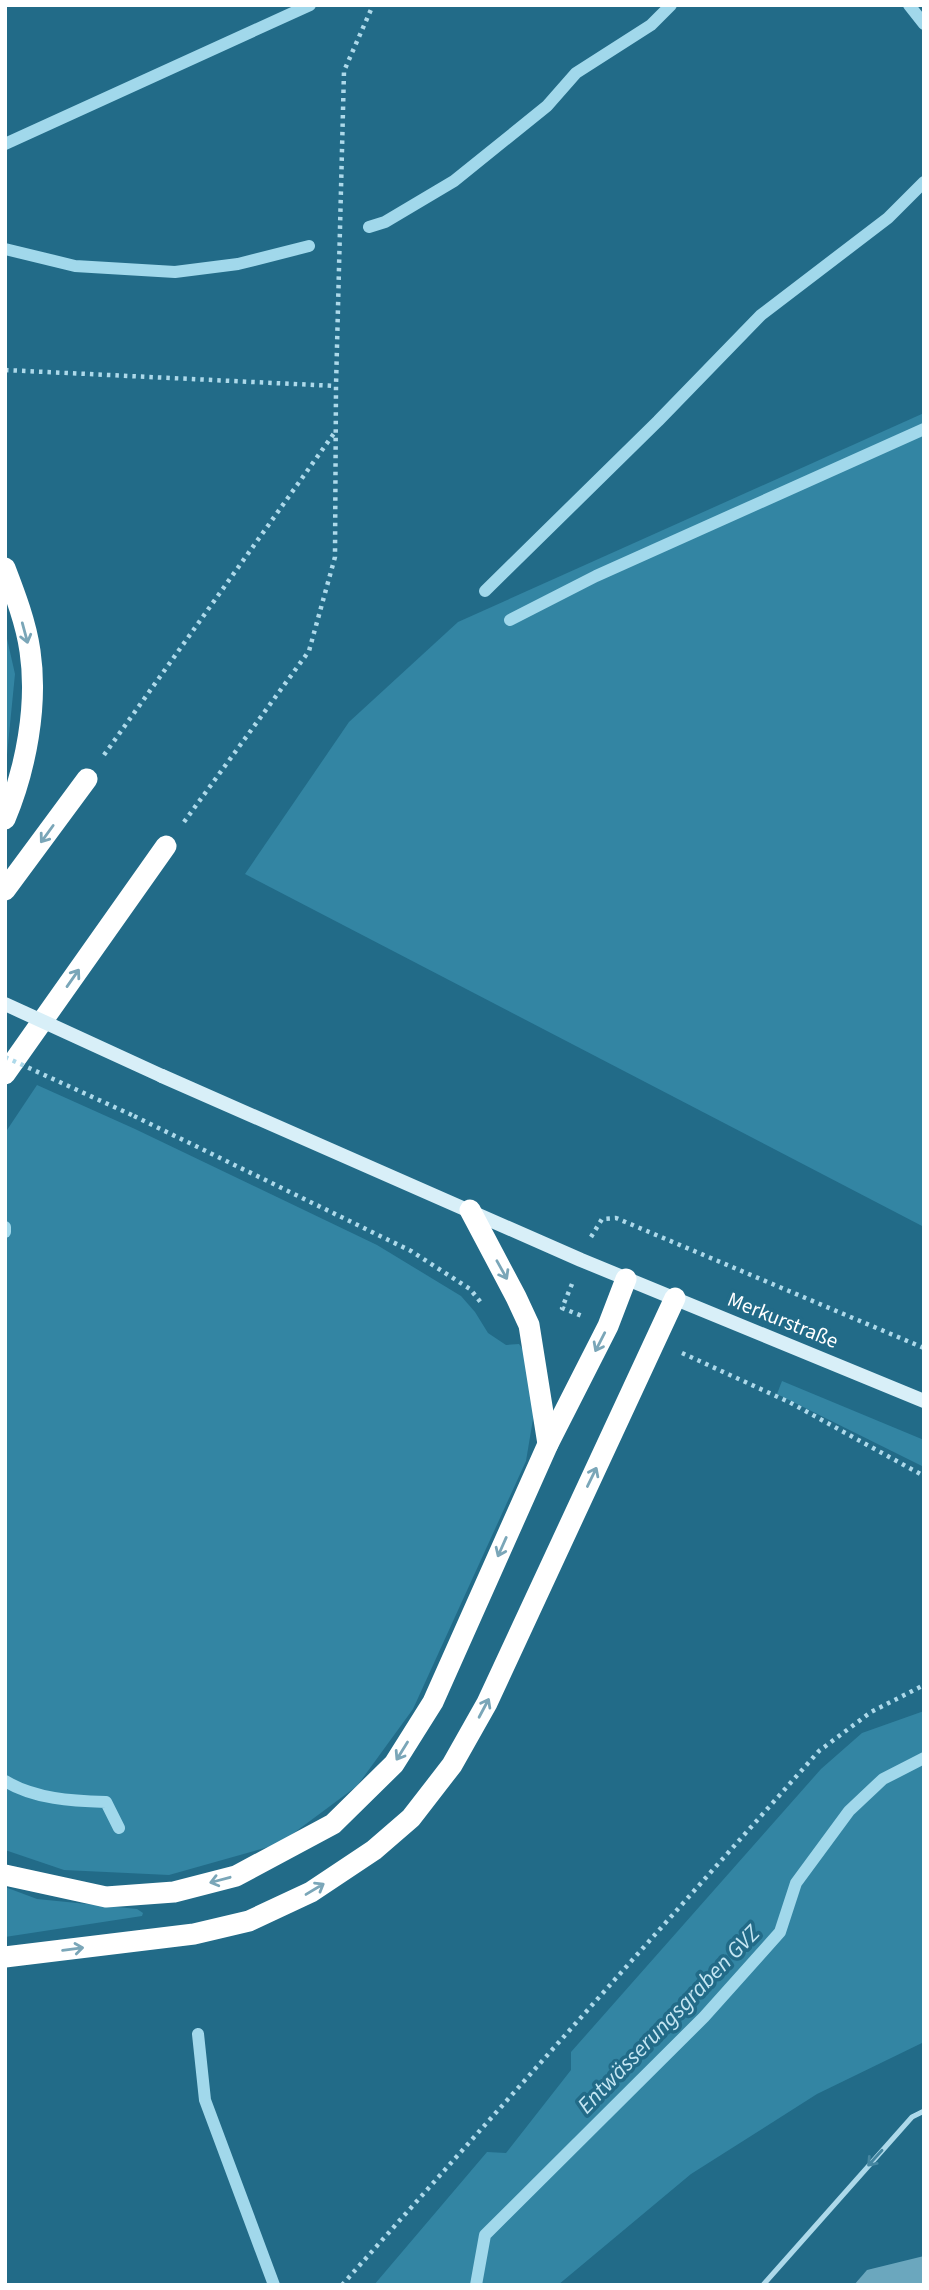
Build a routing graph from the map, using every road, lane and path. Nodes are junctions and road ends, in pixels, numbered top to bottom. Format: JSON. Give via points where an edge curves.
{"nodes":[{"id":1,"x":373,"y":5,"type":"edge"},
{"id":2,"x":5,"y":370,"type":"edge"},
{"id":3,"x":336,"y":386,"type":"junction"},
{"id":4,"x":336,"y":431,"type":"junction"},
{"id":5,"x":5,"y":568,"type":"edge"},
{"id":6,"x":87,"y":779,"type":"joint"},
{"id":7,"x":5,"y":819,"type":"edge"},
{"id":8,"x":166,"y":846,"type":"joint"},
{"id":9,"x":5,"y":890,"type":"edge"},
{"id":10,"x":5,"y":1004,"type":"edge"},
{"id":11,"x":5,"y":1056,"type":"edge"},
{"id":12,"x":5,"y":1074,"type":"edge"},
{"id":13,"x":470,"y":1210,"type":"junction"},
{"id":14,"x":626,"y":1279,"type":"junction"},
{"id":15,"x":675,"y":1298,"type":"junction"},
{"id":16,"x":562,"y":1308,"type":"dead end"},
{"id":17,"x":486,"y":1309,"type":"dead end"},
{"id":18,"x":529,"y":1325,"type":"junction"},
{"id":19,"x":924,"y":1401,"type":"edge"},
{"id":20,"x":789,"y":1402,"type":"dead end"},
{"id":21,"x":548,"y":1444,"type":"junction"},
{"id":22,"x":924,"y":1476,"type":"edge"},
{"id":23,"x":924,"y":1685,"type":"edge"},
{"id":24,"x":5,"y":1875,"type":"edge"},
{"id":25,"x":5,"y":1957,"type":"edge"},
{"id":26,"x":924,"y":2111,"type":"edge"},
{"id":27,"x":342,"y":2285,"type":"edge"},
{"id":28,"x":763,"y":2285,"type":"edge"}],
"edges":[{"from":1,"to":3,"type":"path","via":[[344,71]]},
{"from":2,"to":3,"type":"path"},
{"from":3,"to":4,"type":"path"},
{"from":4,"to":6,"type":"path"},
{"from":4,"to":8,"type":"path","via":[[335,557],[309,651]]},
{"from":5,"to":7,"type":"highway","one_way":true,"via":[[30,650],[33,711],[15,797]]},
{"from":6,"to":9,"type":"highway","one_way":true},
{"from":12,"to":8,"type":"highway","one_way":true},
{"from":10,"to":13,"type":"street","name":"Merkurstraße","bridge":true},
{"from":11,"to":17,"type":"path","bridge":true,"via":[[411,1251],[470,1289]]},
{"from":13,"to":14,"type":"street","name":"Merkurstraße"},
{"from":13,"to":18,"type":"highway","one_way":true},
{"from":14,"to":15,"type":"street","name":"Merkurstraße"},
{"from":14,"to":21,"type":"highway","one_way":true,"via":[[608,1326]]},
{"from":15,"to":19,"type":"street","name":"Merkurstraße"},
{"from":25,"to":15,"type":"highway","one_way":true,"via":[[194,1934],[249,1921],[312,1892],[411,1818],[452,1765],[487,1703]]},
{"from":16,"to":18,"type":"path"},
{"from":18,"to":21,"type":"highway"},
{"from":20,"to":22,"type":"path"},
{"from":21,"to":24,"type":"highway","one_way":true,"via":[[433,1702],[394,1764],[333,1824],[236,1876],[174,1892],[106,1897]]},
{"from":23,"to":27,"type":"path","via":[[871,1712],[819,1751]]},
{"from":26,"to":28,"type":"lane","one_way":true,"via":[[912,2117]]}]}
